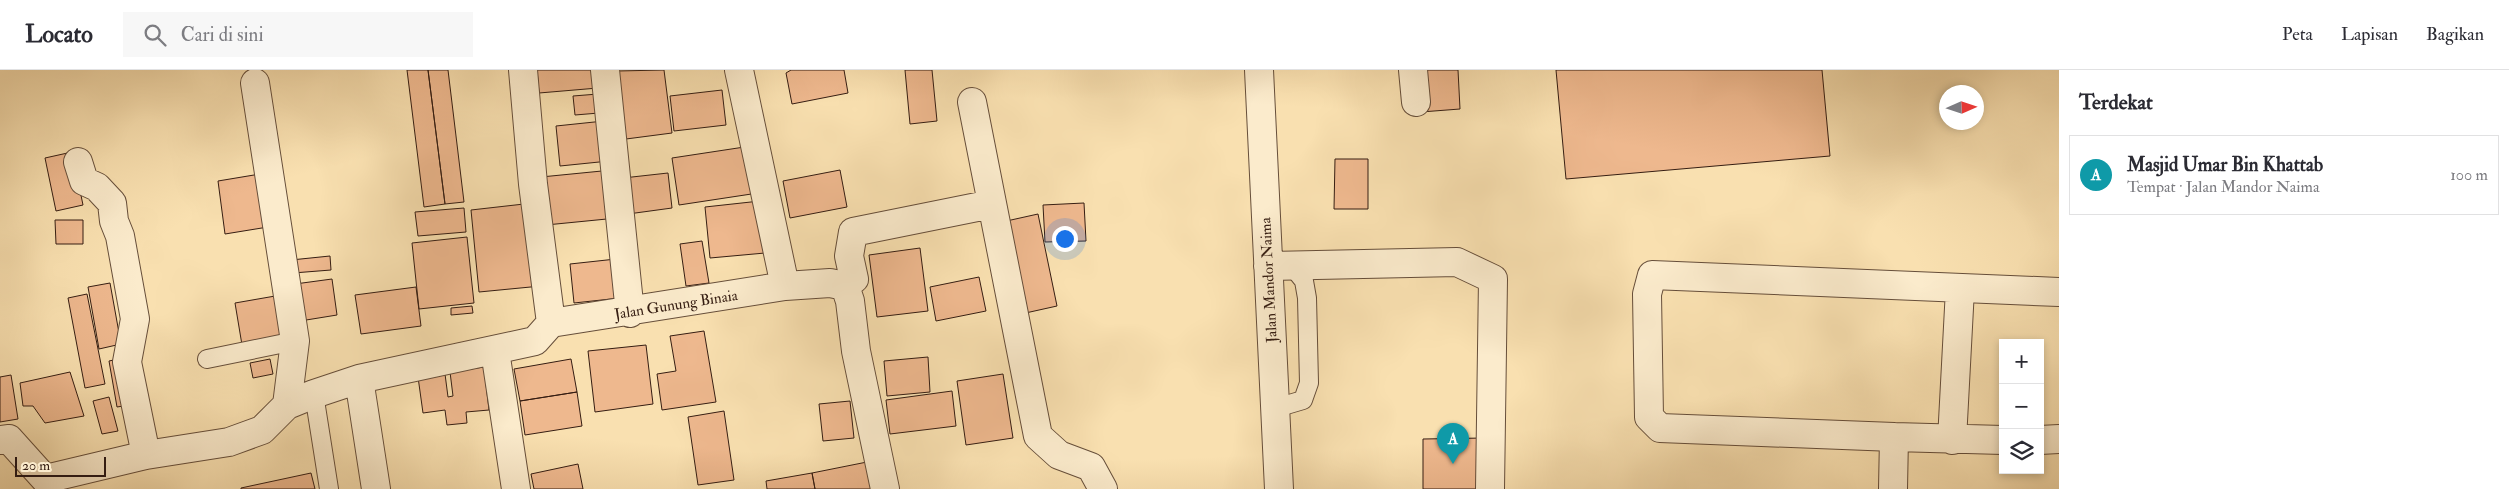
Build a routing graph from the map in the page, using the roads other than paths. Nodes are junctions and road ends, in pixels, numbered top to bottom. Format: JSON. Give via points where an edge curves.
{"nodes":[{"id":1,"x":522,"y":70,"type":"edge"},
{"id":2,"x":605,"y":70,"type":"edge"},
{"id":3,"x":738,"y":70,"type":"edge"},
{"id":4,"x":1260,"y":70,"type":"edge"},
{"id":5,"x":1413,"y":70,"type":"edge"},
{"id":6,"x":255,"y":83,"type":"dead end"},
{"id":7,"x":972,"y":102,"type":"dead end"},
{"id":8,"x":1416,"y":102,"type":"dead end"},
{"id":9,"x":78,"y":162,"type":"dead end"},
{"id":10,"x":992,"y":204,"type":"junction"},
{"id":11,"x":1280,"y":266,"type":"junction"},
{"id":12,"x":786,"y":286,"type":"junction"},
{"id":13,"x":845,"y":286,"type":"junction"},
{"id":14,"x":1960,"y":290,"type":"junction"},
{"id":15,"x":2059,"y":292,"type":"edge"},
{"id":16,"x":630,"y":313,"type":"junction"},
{"id":17,"x":552,"y":323,"type":"junction"},
{"id":18,"x":295,"y":341,"type":"junction"},
{"id":19,"x":495,"y":351,"type":"junction"},
{"id":20,"x":207,"y":359,"type":"dead end"},
{"id":21,"x":359,"y":379,"type":"junction"},
{"id":22,"x":314,"y":394,"type":"junction"},
{"id":23,"x":287,"y":405,"type":"junction"},
{"id":24,"x":1276,"y":408,"type":"junction"},
{"id":25,"x":1894,"y":438,"type":"junction"},
{"id":26,"x":0,"y":440,"type":"edge"},
{"id":27,"x":1952,"y":440,"type":"junction"},
{"id":28,"x":1999,"y":440,"type":"edge"},
{"id":29,"x":2044,"y":440,"type":"edge"},
{"id":30,"x":2059,"y":440,"type":"edge"},
{"id":31,"x":146,"y":455,"type":"junction"},
{"id":32,"x":45,"y":484,"type":"edge"},
{"id":33,"x":1102,"y":486,"type":"edge"},
{"id":34,"x":329,"y":489,"type":"edge"},
{"id":35,"x":376,"y":489,"type":"edge"},
{"id":36,"x":516,"y":489,"type":"edge"},
{"id":37,"x":885,"y":489,"type":"edge"},
{"id":38,"x":1279,"y":489,"type":"edge"},
{"id":39,"x":1490,"y":489,"type":"edge"},
{"id":40,"x":1893,"y":489,"type":"edge"}],
"edges":[{"from":1,"to":17,"type":"street","via":[[532,184]]},
{"from":2,"to":16,"type":"street"},
{"from":3,"to":12,"type":"street"},
{"from":4,"to":11,"type":"street","name":"Jalan Mandor Naima"},
{"from":5,"to":8,"type":"street"},
{"from":6,"to":18,"type":"street"},
{"from":7,"to":10,"type":"street"},
{"from":9,"to":31,"type":"street","via":[[84,181],[97,187],[112,203],[114,222],[120,236],[135,320],[127,362]]},
{"from":10,"to":13,"type":"street","via":[[853,232],[849,256],[854,279]]},
{"from":10,"to":33,"type":"street","via":[[1038,436],[1058,455],[1091,467]]},
{"from":11,"to":24,"type":"street","name":"Jalan Mandor Naima"},
{"from":11,"to":24,"type":"lane","via":[[1304,281],[1309,383],[1303,400]]},
{"from":11,"to":39,"type":"street","via":[[1457,262],[1493,279]]},
{"from":12,"to":13,"type":"street","name":"Jalan Gunung Binaia","via":[[830,283]]},
{"from":12,"to":16,"type":"street","name":"Jalan Gunung Binaia"},
{"from":13,"to":37,"type":"street"},
{"from":14,"to":15,"type":"street"},
{"from":14,"to":25,"type":"street","via":[[1652,275],[1647,294],[1649,417],[1660,428]]},
{"from":14,"to":27,"type":"street"},
{"from":16,"to":17,"type":"street","name":"Jalan Gunung Binaia"},
{"from":17,"to":19,"type":"street","via":[[535,342]]},
{"from":18,"to":20,"type":"lane"},
{"from":18,"to":23,"type":"street"},
{"from":19,"to":21,"type":"street"},
{"from":19,"to":36,"type":"street"},
{"from":21,"to":22,"type":"street"},
{"from":21,"to":35,"type":"street"},
{"from":22,"to":23,"type":"street"},
{"from":22,"to":34,"type":"lane"},
{"from":23,"to":31,"type":"street","via":[[262,430],[229,442]]},
{"from":24,"to":38,"type":"street","name":"Jalan Mandor Naima"},
{"from":25,"to":27,"type":"street"},
{"from":25,"to":40,"type":"street"},
{"from":26,"to":32,"type":"street","via":[[9,439]]},
{"from":27,"to":28,"type":"street"},
{"from":29,"to":30,"type":"street"},
{"from":31,"to":32,"type":"street"}]}
